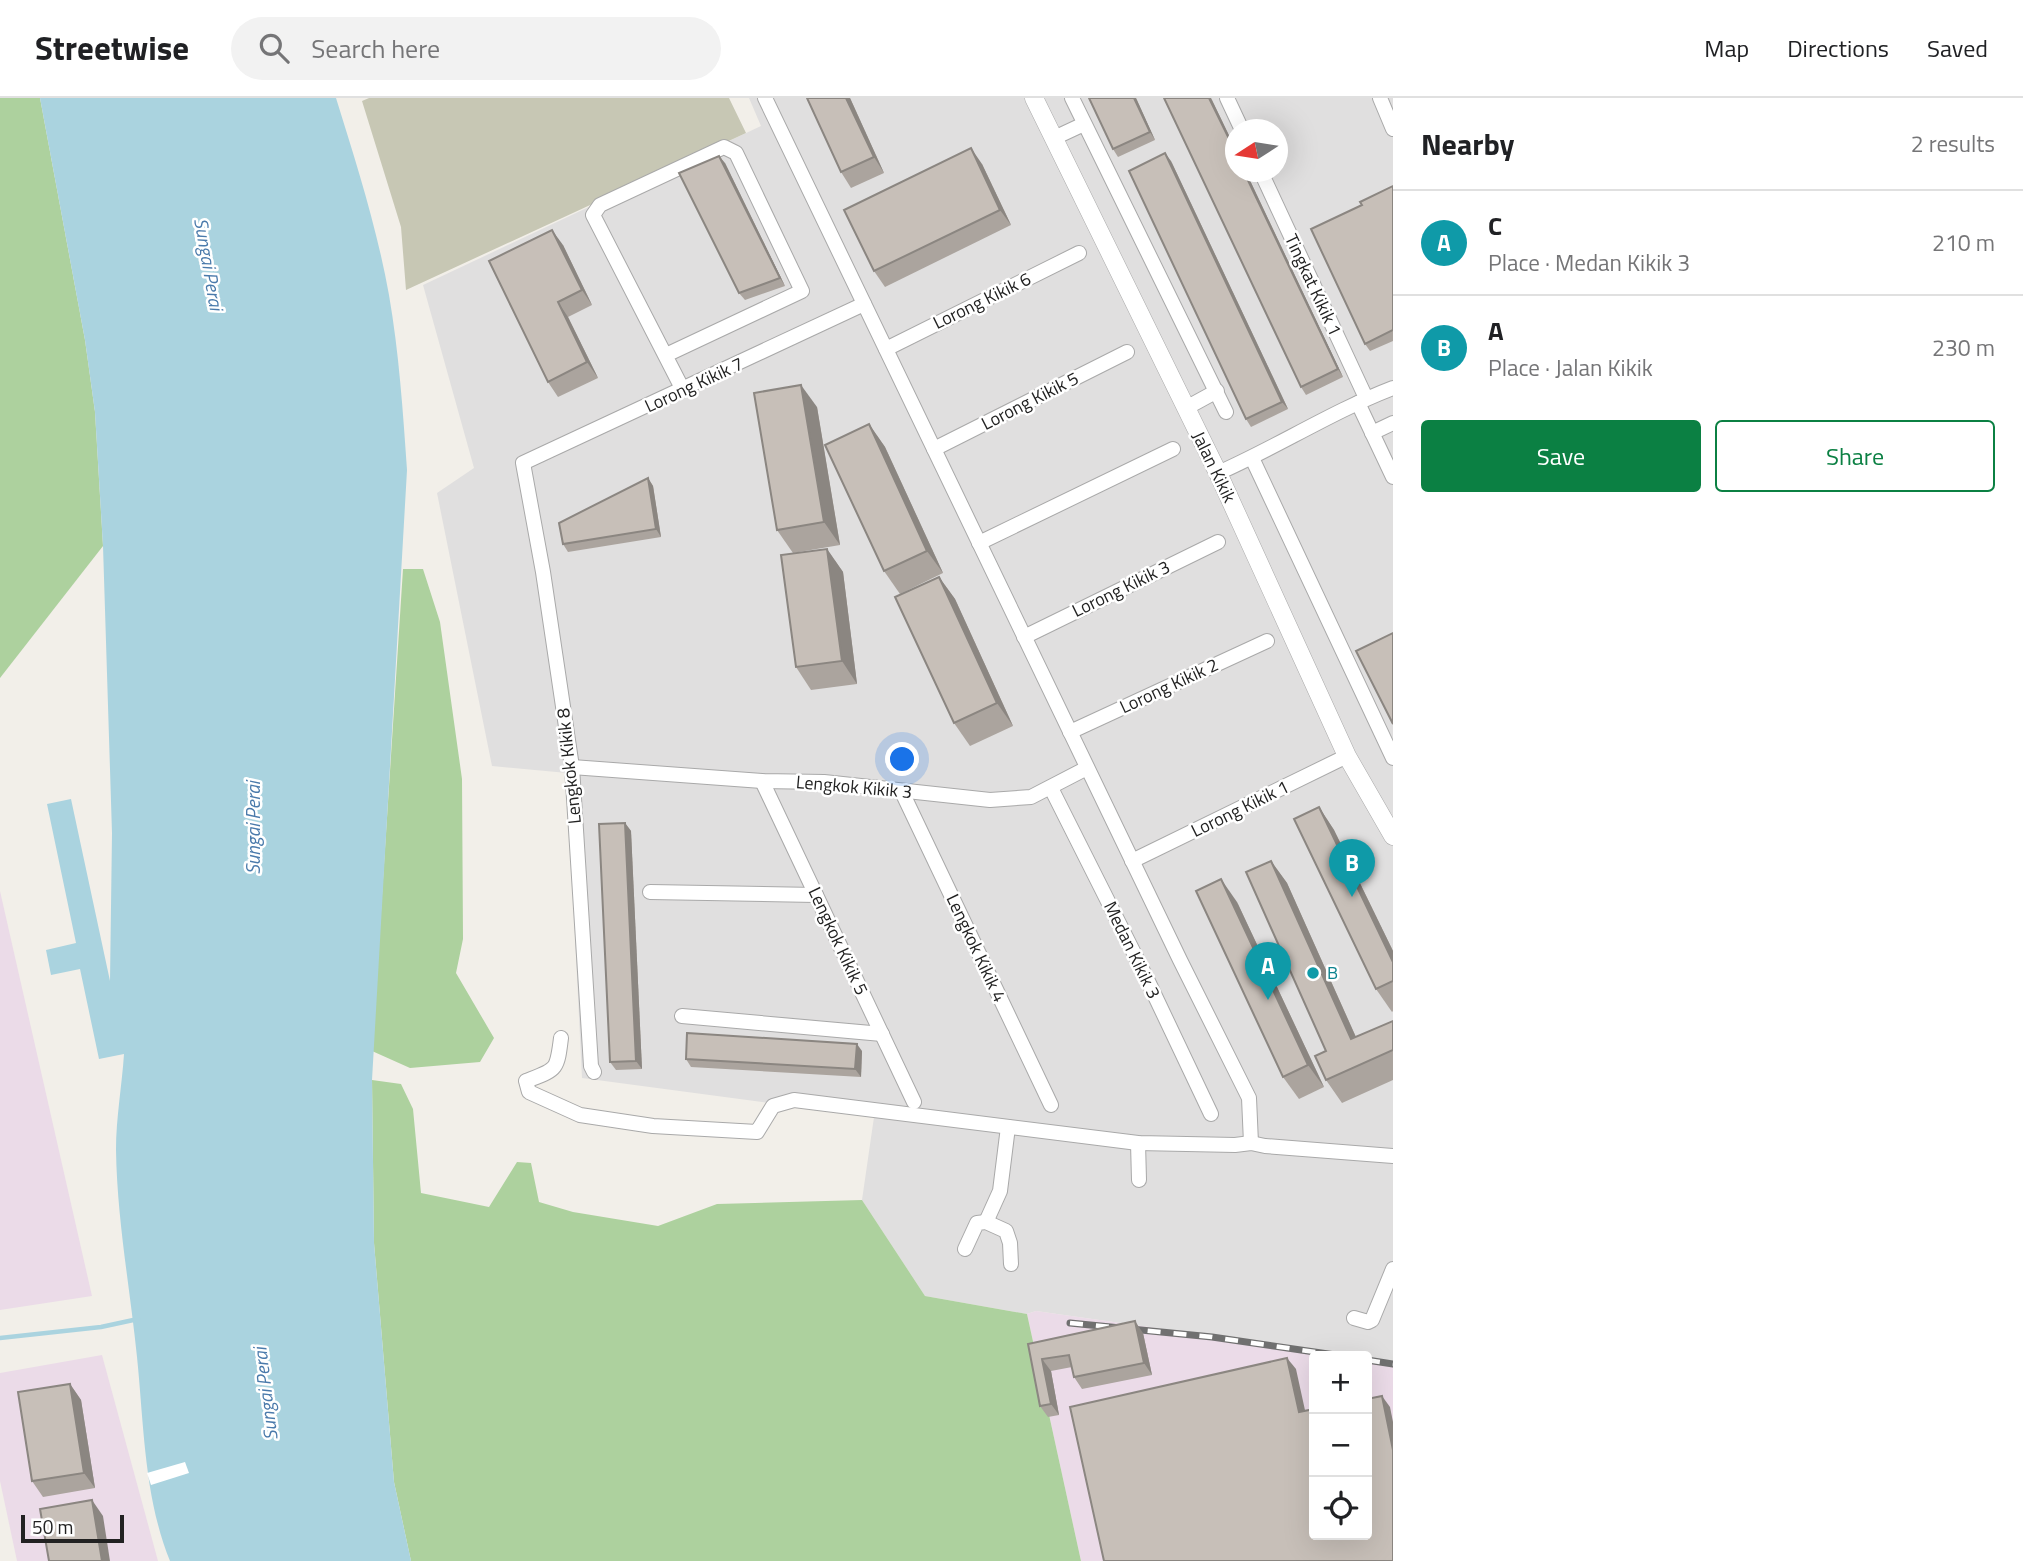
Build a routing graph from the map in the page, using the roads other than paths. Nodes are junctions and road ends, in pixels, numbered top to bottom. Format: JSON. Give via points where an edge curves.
{"nodes":[{"id":1,"x":765,"y":98,"type":"edge"},
{"id":2,"x":1034,"y":98,"type":"edge"},
{"id":3,"x":1072,"y":98,"type":"edge"},
{"id":4,"x":1227,"y":98,"type":"edge"},
{"id":5,"x":1380,"y":98,"type":"edge"},
{"id":6,"x":1237,"y":119,"type":"edge"},
{"id":7,"x":1084,"y":124,"type":"junction"},
{"id":8,"x":1393,"y":129,"type":"edge"},
{"id":9,"x":1054,"y":138,"type":"junction"},
{"id":10,"x":1265,"y":182,"type":"edge"},
{"id":11,"x":1079,"y":253,"type":"dead end"},
{"id":12,"x":864,"y":304,"type":"junction"},
{"id":13,"x":886,"y":349,"type":"junction"},
{"id":14,"x":1127,"y":352,"type":"dead end"},
{"id":15,"x":666,"y":355,"type":"junction"},
{"id":16,"x":1393,"y":388,"type":"edge"},
{"id":17,"x":683,"y":390,"type":"junction"},
{"id":18,"x":1217,"y":391,"type":"junction"},
{"id":19,"x":1362,"y":401,"type":"junction"},
{"id":20,"x":1186,"y":408,"type":"junction"},
{"id":21,"x":1226,"y":412,"type":"dead end"},
{"id":22,"x":1393,"y":423,"type":"edge"},
{"id":23,"x":1372,"y":433,"type":"junction"},
{"id":24,"x":934,"y":449,"type":"junction"},
{"id":25,"x":1173,"y":449,"type":"dead end"},
{"id":26,"x":1252,"y":458,"type":"junction"},
{"id":27,"x":523,"y":463,"type":"joint"},
{"id":28,"x":1218,"y":473,"type":"junction"},
{"id":29,"x":1393,"y":477,"type":"edge"},
{"id":30,"x":1218,"y":542,"type":"dead end"},
{"id":31,"x":979,"y":544,"type":"junction"},
{"id":32,"x":1024,"y":637,"type":"junction"},
{"id":33,"x":1267,"y":641,"type":"dead end"},
{"id":34,"x":1070,"y":732,"type":"junction"},
{"id":35,"x":1348,"y":757,"type":"junction"},
{"id":36,"x":1393,"y":758,"type":"edge"},
{"id":37,"x":572,"y":766,"type":"junction"},
{"id":38,"x":1087,"y":768,"type":"junction"},
{"id":39,"x":762,"y":781,"type":"junction"},
{"id":40,"x":1051,"y":788,"type":"junction"},
{"id":41,"x":902,"y":792,"type":"junction"},
{"id":42,"x":1393,"y":836,"type":"edge"},
{"id":43,"x":1132,"y":861,"type":"junction"},
{"id":44,"x":650,"y":892,"type":"dead end"},
{"id":45,"x":816,"y":895,"type":"junction"},
{"id":46,"x":682,"y":1016,"type":"dead end"},
{"id":47,"x":882,"y":1034,"type":"junction"},
{"id":48,"x":561,"y":1038,"type":"dead end"},
{"id":49,"x":594,"y":1072,"type":"dead end"},
{"id":50,"x":914,"y":1102,"type":"dead end"},
{"id":51,"x":1051,"y":1105,"type":"dead end"},
{"id":52,"x":1211,"y":1114,"type":"dead end"},
{"id":53,"x":1009,"y":1126,"type":"junction"},
{"id":54,"x":1138,"y":1143,"type":"junction"},
{"id":55,"x":1251,"y":1143,"type":"junction"},
{"id":56,"x":1393,"y":1156,"type":"edge"},
{"id":57,"x":1139,"y":1180,"type":"dead end"},
{"id":58,"x":986,"y":1223,"type":"junction"},
{"id":59,"x":965,"y":1249,"type":"dead end"},
{"id":60,"x":1011,"y":1264,"type":"dead end"},
{"id":61,"x":1393,"y":1269,"type":"edge"},
{"id":62,"x":1354,"y":1318,"type":"dead end"}],
"edges":[{"from":1,"to":12,"type":"street"},
{"from":2,"to":9,"type":"street","name":"Jalan Kikik"},
{"from":3,"to":7,"type":"street","name":"Jalan Kikik"},
{"from":4,"to":6,"type":"street"},
{"from":5,"to":8,"type":"street"},
{"from":7,"to":9,"type":"street"},
{"from":7,"to":18,"type":"street","name":"Jalan Kikik"},
{"from":9,"to":20,"type":"street","name":"Jalan Kikik"},
{"from":10,"to":19,"type":"street","name":"Tingkat Kikik 1"},
{"from":11,"to":13,"type":"street","name":"Lorong Kikik 6"},
{"from":12,"to":13,"type":"street"},
{"from":12,"to":17,"type":"street","name":"Lorong Kikik 7"},
{"from":13,"to":24,"type":"street"},
{"from":14,"to":24,"type":"street","name":"Lorong Kikik 5"},
{"from":15,"to":15,"type":"street","via":[[802,291],[736,153],[724,147],[600,205],[593,215]]},
{"from":15,"to":17,"type":"street"},
{"from":16,"to":19,"type":"street"},
{"from":17,"to":27,"type":"street","name":"Lorong Kikik 7"},
{"from":18,"to":20,"type":"street"},
{"from":18,"to":21,"type":"street","name":"Jalan Kikik"},
{"from":19,"to":23,"type":"street","name":"Tingkat Kikik 1"},
{"from":19,"to":26,"type":"street"},
{"from":20,"to":28,"type":"street","name":"Jalan Kikik"},
{"from":22,"to":23,"type":"street"},
{"from":23,"to":29,"type":"street","name":"Tingkat Kikik 1"},
{"from":24,"to":31,"type":"street"},
{"from":25,"to":31,"type":"street"},
{"from":26,"to":28,"type":"street"},
{"from":26,"to":36,"type":"street"},
{"from":27,"to":37,"type":"street","name":"Lengkok Kikik 8"},
{"from":28,"to":35,"type":"street","name":"Jalan Kikik"},
{"from":30,"to":32,"type":"street","name":"Lorong Kikik 3"},
{"from":31,"to":32,"type":"street"},
{"from":32,"to":34,"type":"street"},
{"from":33,"to":34,"type":"street","name":"Lorong Kikik 2"},
{"from":34,"to":38,"type":"street"},
{"from":35,"to":42,"type":"street","name":"Jalan Kikik"},
{"from":35,"to":43,"type":"street","name":"Lorong Kikik 1"},
{"from":37,"to":39,"type":"street","name":"Lengkok Kikik 3"},
{"from":37,"to":49,"type":"street","name":"Lengkok Kikik 8"},
{"from":38,"to":40,"type":"street","name":"Lengkok Kikik 3"},
{"from":38,"to":43,"type":"street"},
{"from":39,"to":41,"type":"street","name":"Lengkok Kikik 3","via":[[824,782]]},
{"from":39,"to":45,"type":"street","name":"Lengkok Kikik 5"},
{"from":40,"to":41,"type":"street","name":"Lengkok Kikik 3","via":[[1031,797],[990,800]]},
{"from":40,"to":52,"type":"street","name":"Medan Kikik 3"},
{"from":41,"to":51,"type":"street","name":"Lengkok Kikik 4"},
{"from":43,"to":55,"type":"street","via":[[1249,1098]]},
{"from":44,"to":45,"type":"street"},
{"from":45,"to":47,"type":"street","name":"Lengkok Kikik 5"},
{"from":46,"to":47,"type":"street"},
{"from":47,"to":50,"type":"street","name":"Lengkok Kikik 5"},
{"from":48,"to":53,"type":"street","via":[[558,1063],[550,1072],[526,1081],[529,1092],[580,1115],[653,1126],[757,1132],[773,1106],[794,1100]]},
{"from":53,"to":54,"type":"street"},
{"from":53,"to":58,"type":"street","via":[[1000,1191]]},
{"from":54,"to":55,"type":"street"},
{"from":54,"to":57,"type":"street"},
{"from":55,"to":56,"type":"street"},
{"from":58,"to":59,"type":"street","via":[[976,1223]]},
{"from":58,"to":60,"type":"street","via":[[1006,1231]]},
{"from":61,"to":62,"type":"street","via":[[1372,1320]]}]}
